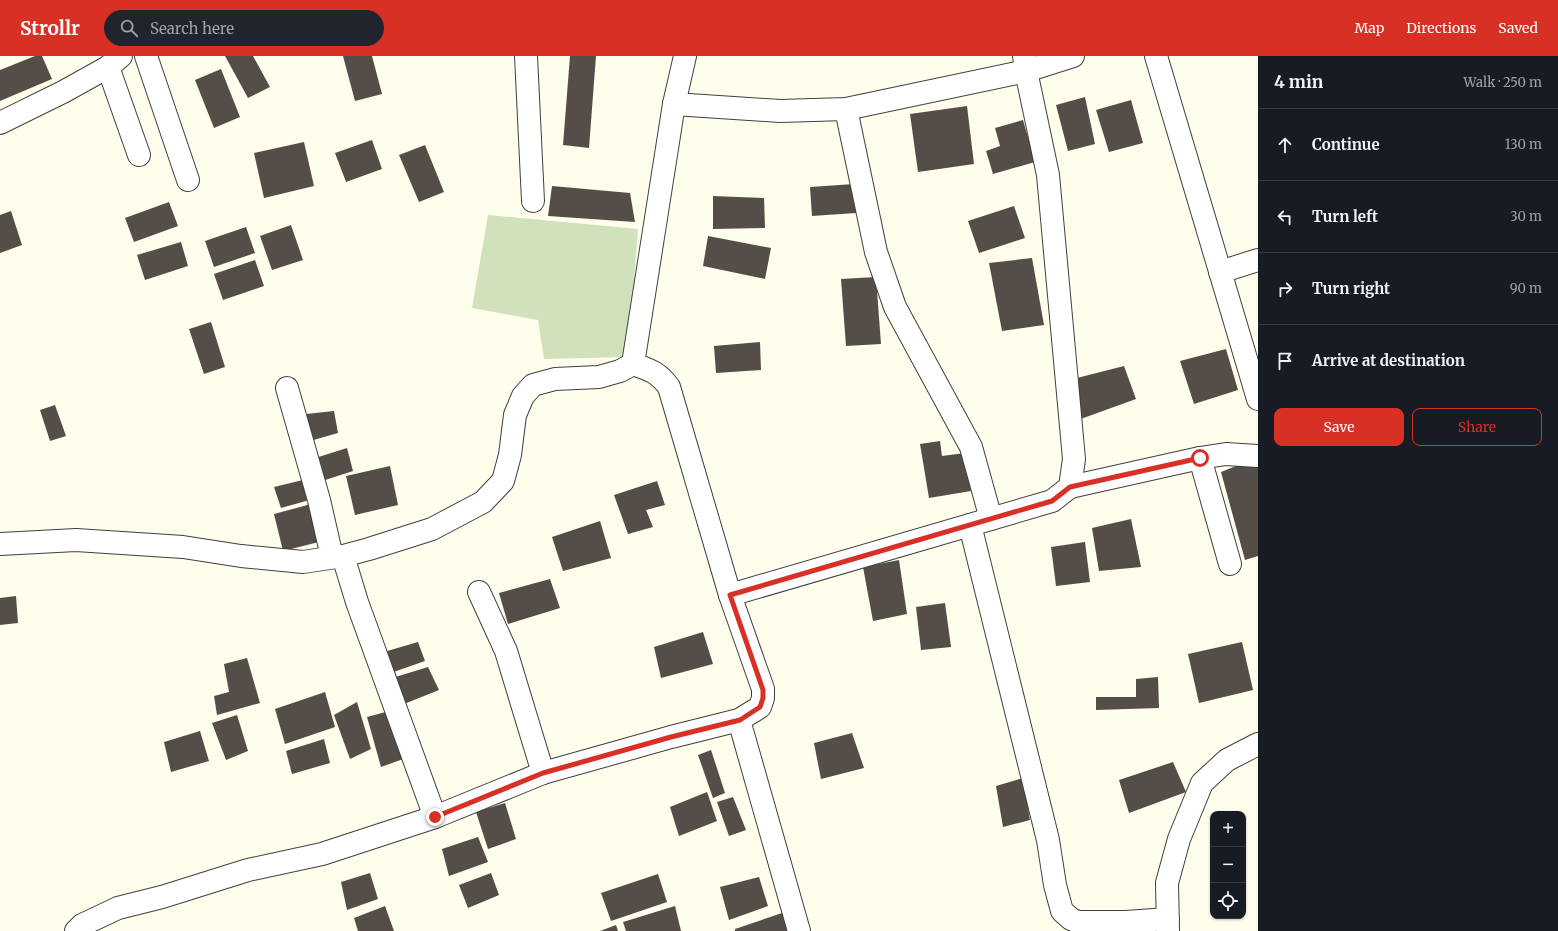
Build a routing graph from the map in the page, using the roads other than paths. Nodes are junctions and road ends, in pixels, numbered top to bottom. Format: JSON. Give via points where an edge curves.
{"nodes":[{"id":1,"x":146,"y":56,"type":"edge"},
{"id":2,"x":526,"y":56,"type":"edge"},
{"id":3,"x":684,"y":56,"type":"edge"},
{"id":4,"x":1073,"y":56,"type":"edge"},
{"id":5,"x":1156,"y":56,"type":"edge"},
{"id":6,"x":115,"y":61,"type":"edge"},
{"id":7,"x":1025,"y":63,"type":"edge"},
{"id":8,"x":674,"y":104,"type":"junction"},
{"id":9,"x":846,"y":109,"type":"junction"},
{"id":10,"x":0,"y":124,"type":"edge"},
{"id":11,"x":139,"y":155,"type":"dead end"},
{"id":12,"x":188,"y":180,"type":"dead end"},
{"id":13,"x":534,"y":201,"type":"dead end"},
{"id":14,"x":1258,"y":260,"type":"edge"},
{"id":15,"x":1220,"y":272,"type":"junction"},
{"id":16,"x":633,"y":364,"type":"junction"},
{"id":17,"x":287,"y":388,"type":"dead end"},
{"id":18,"x":1258,"y":399,"type":"edge"},
{"id":19,"x":1258,"y":456,"type":"edge"},
{"id":20,"x":1200,"y":458,"type":"junction"},
{"id":21,"x":1070,"y":487,"type":"junction"},
{"id":22,"x":990,"y":519,"type":"junction"},
{"id":23,"x":970,"y":525,"type":"junction"},
{"id":24,"x":0,"y":544,"type":"edge"},
{"id":25,"x":337,"y":556,"type":"junction"},
{"id":26,"x":1230,"y":564,"type":"dead end"},
{"id":27,"x":479,"y":592,"type":"dead end"},
{"id":28,"x":730,"y":595,"type":"junction"},
{"id":29,"x":740,"y":720,"type":"junction"},
{"id":30,"x":1258,"y":744,"type":"edge"},
{"id":31,"x":543,"y":773,"type":"junction"},
{"id":32,"x":435,"y":817,"type":"junction"},
{"id":33,"x":1168,"y":925,"type":"edge"},
{"id":34,"x":76,"y":931,"type":"edge"},
{"id":35,"x":799,"y":931,"type":"edge"}],
"edges":[{"from":1,"to":12,"type":"street"},
{"from":2,"to":13,"type":"street"},
{"from":3,"to":8,"type":"street"},
{"from":4,"to":7,"type":"street"},
{"from":5,"to":15,"type":"street"},
{"from":6,"to":10,"type":"street","via":[[63,92]]},
{"from":6,"to":11,"type":"street"},
{"from":7,"to":9,"type":"street"},
{"from":7,"to":21,"type":"street","via":[[1048,175],[1074,459]]},
{"from":8,"to":9,"type":"street","via":[[780,111]]},
{"from":8,"to":16,"type":"street"},
{"from":9,"to":22,"type":"street","via":[[876,252],[895,307],[971,447]]},
{"from":14,"to":15,"type":"street"},
{"from":15,"to":18,"type":"street"},
{"from":16,"to":25,"type":"street","via":[[599,377],[555,379],[533,385],[522,396],[515,415],[510,455],[503,481],[483,502],[432,529],[369,549]]},
{"from":16,"to":28,"type":"street","via":[[654,371],[669,387]]},
{"from":17,"to":25,"type":"street"},
{"from":19,"to":20,"type":"street","via":[[1226,454]]},
{"from":20,"to":21,"type":"street"},
{"from":20,"to":26,"type":"street"},
{"from":21,"to":22,"type":"street","via":[[1052,501]]},
{"from":22,"to":23,"type":"street"},
{"from":23,"to":28,"type":"street"},
{"from":23,"to":33,"type":"street","via":[[1048,840],[1055,886],[1062,911],[1070,919],[1078,922]]},
{"from":24,"to":25,"type":"street","via":[[76,540],[183,547],[303,562]]},
{"from":25,"to":32,"type":"street","via":[[362,616]]},
{"from":27,"to":31,"type":"street","via":[[506,651]]},
{"from":28,"to":29,"type":"street","via":[[763,690],[760,707]]},
{"from":29,"to":31,"type":"street"},
{"from":29,"to":35,"type":"street"},
{"from":30,"to":33,"type":"street","via":[[1227,760],[1202,783],[1179,839],[1167,883]]},
{"from":31,"to":32,"type":"street"},
{"from":32,"to":34,"type":"street","via":[[322,854],[248,870],[118,908],[82,925]]}]}
